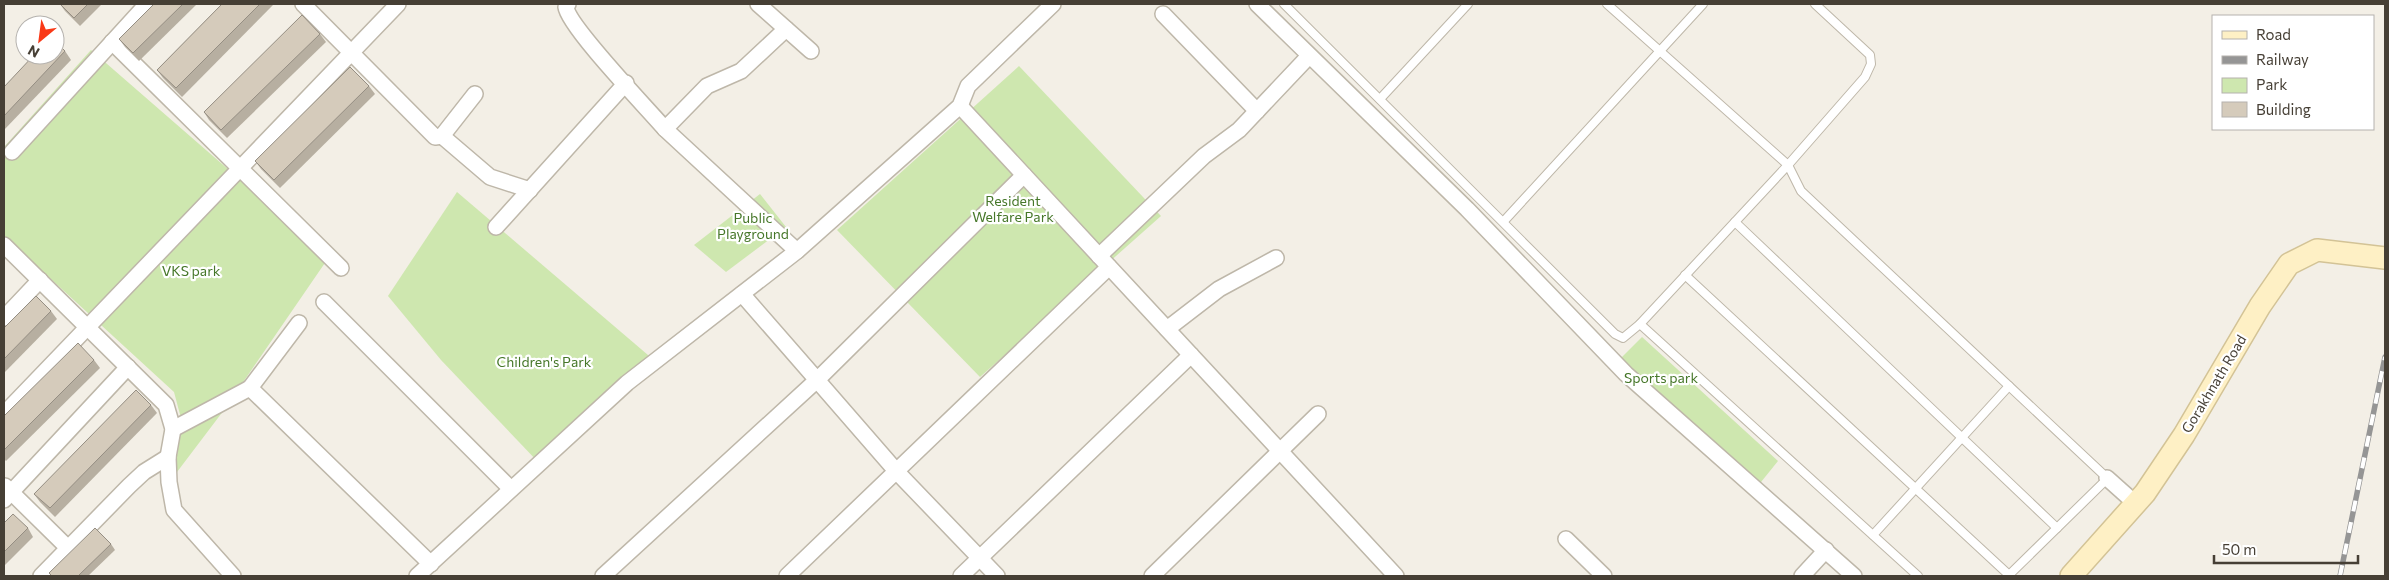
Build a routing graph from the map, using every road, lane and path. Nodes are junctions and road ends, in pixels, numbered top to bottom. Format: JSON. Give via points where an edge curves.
{"nodes":[{"id":1,"x":147,"y":4,"type":"edge"},
{"id":2,"x":303,"y":4,"type":"edge"},
{"id":3,"x":398,"y":4,"type":"edge"},
{"id":4,"x":758,"y":4,"type":"edge"},
{"id":5,"x":1053,"y":4,"type":"edge"},
{"id":6,"x":1257,"y":4,"type":"edge"},
{"id":7,"x":1284,"y":4,"type":"edge"},
{"id":8,"x":1468,"y":4,"type":"edge"},
{"id":9,"x":1607,"y":4,"type":"edge"},
{"id":10,"x":1704,"y":4,"type":"edge"},
{"id":11,"x":1815,"y":4,"type":"edge"},
{"id":12,"x":565,"y":5,"type":"edge"},
{"id":13,"x":1163,"y":14,"type":"dead end"},
{"id":14,"x":786,"y":29,"type":"junction"},
{"id":15,"x":112,"y":42,"type":"junction"},
{"id":16,"x":811,"y":51,"type":"dead end"},
{"id":17,"x":1660,"y":52,"type":"junction"},
{"id":18,"x":350,"y":53,"type":"junction"},
{"id":19,"x":1310,"y":56,"type":"junction"},
{"id":20,"x":626,"y":83,"type":"junction"},
{"id":21,"x":475,"y":94,"type":"dead end"},
{"id":22,"x":1380,"y":99,"type":"junction"},
{"id":23,"x":960,"y":106,"type":"junction"},
{"id":24,"x":1256,"y":112,"type":"junction"},
{"id":25,"x":665,"y":129,"type":"junction"},
{"id":26,"x":442,"y":136,"type":"junction"},
{"id":27,"x":12,"y":152,"type":"dead end"},
{"id":28,"x":1788,"y":165,"type":"junction"},
{"id":29,"x":240,"y":168,"type":"junction"},
{"id":30,"x":1024,"y":175,"type":"junction"},
{"id":31,"x":530,"y":190,"type":"junction"},
{"id":32,"x":1504,"y":221,"type":"junction"},
{"id":33,"x":1735,"y":222,"type":"junction"},
{"id":34,"x":496,"y":227,"type":"dead end"},
{"id":35,"x":4,"y":245,"type":"edge"},
{"id":36,"x":797,"y":251,"type":"junction"},
{"id":37,"x":1276,"y":258,"type":"dead end"},
{"id":38,"x":2385,"y":258,"type":"edge"},
{"id":39,"x":1104,"y":261,"type":"junction"},
{"id":40,"x":341,"y":268,"type":"dead end"},
{"id":41,"x":1685,"y":275,"type":"junction"},
{"id":42,"x":40,"y":280,"type":"junction"},
{"id":43,"x":742,"y":294,"type":"junction"},
{"id":44,"x":324,"y":302,"type":"dead end"},
{"id":45,"x":4,"y":318,"type":"edge"},
{"id":46,"x":299,"y":323,"type":"dead end"},
{"id":47,"x":1640,"y":324,"type":"junction"},
{"id":48,"x":88,"y":327,"type":"junction"},
{"id":49,"x":1167,"y":329,"type":"junction"},
{"id":50,"x":1191,"y":355,"type":"junction"},
{"id":51,"x":128,"y":367,"type":"junction"},
{"id":52,"x":817,"y":380,"type":"junction"},
{"id":53,"x":2008,"y":386,"type":"junction"},
{"id":54,"x":250,"y":388,"type":"junction"},
{"id":55,"x":4,"y":414,"type":"edge"},
{"id":56,"x":1318,"y":414,"type":"dead end"},
{"id":57,"x":173,"y":430,"type":"junction"},
{"id":58,"x":1962,"y":438,"type":"junction"},
{"id":59,"x":1281,"y":452,"type":"junction"},
{"id":60,"x":168,"y":457,"type":"junction"},
{"id":61,"x":898,"y":472,"type":"junction"},
{"id":62,"x":2107,"y":478,"type":"junction"},
{"id":63,"x":511,"y":489,"type":"junction"},
{"id":64,"x":1916,"y":489,"type":"junction"},
{"id":65,"x":6,"y":492,"type":"edge"},
{"id":66,"x":2135,"y":503,"type":"junction"},
{"id":67,"x":2057,"y":528,"type":"junction"},
{"id":68,"x":1873,"y":535,"type":"junction"},
{"id":69,"x":1566,"y":539,"type":"dead end"},
{"id":70,"x":68,"y":548,"type":"junction"},
{"id":71,"x":1826,"y":550,"type":"junction"},
{"id":72,"x":980,"y":558,"type":"junction"},
{"id":73,"x":431,"y":564,"type":"junction"},
{"id":74,"x":2079,"y":573,"type":"edge"},
{"id":75,"x":41,"y":576,"type":"edge"},
{"id":76,"x":233,"y":576,"type":"edge"},
{"id":77,"x":417,"y":576,"type":"edge"},
{"id":78,"x":603,"y":576,"type":"edge"},
{"id":79,"x":787,"y":576,"type":"edge"},
{"id":80,"x":961,"y":576,"type":"edge"},
{"id":81,"x":997,"y":576,"type":"edge"},
{"id":82,"x":1152,"y":576,"type":"edge"},
{"id":83,"x":1396,"y":576,"type":"edge"},
{"id":84,"x":1604,"y":576,"type":"edge"},
{"id":85,"x":1802,"y":576,"type":"edge"},
{"id":86,"x":1854,"y":576,"type":"edge"},
{"id":87,"x":1918,"y":576,"type":"edge"},
{"id":88,"x":2009,"y":576,"type":"edge"}],
"edges":[{"from":1,"to":15,"type":"street"},
{"from":2,"to":18,"type":"street"},
{"from":3,"to":18,"type":"street"},
{"from":4,"to":14,"type":"street"},
{"from":5,"to":23,"type":"street","via":[[968,86]]},
{"from":6,"to":19,"type":"street"},
{"from":7,"to":22,"type":"lane"},
{"from":8,"to":22,"type":"lane"},
{"from":9,"to":17,"type":"lane"},
{"from":10,"to":17,"type":"lane"},
{"from":11,"to":28,"type":"lane","via":[[1870,55],[1871,64],[1865,77]]},
{"from":12,"to":20,"type":"street","via":[[566,14],[591,46]]},
{"from":13,"to":24,"type":"street"},
{"from":14,"to":16,"type":"street"},
{"from":14,"to":25,"type":"street","via":[[741,71],[707,86]]},
{"from":15,"to":27,"type":"street"},
{"from":15,"to":29,"type":"street"},
{"from":17,"to":28,"type":"lane"},
{"from":17,"to":32,"type":"lane"},
{"from":18,"to":26,"type":"street","via":[[435,137]]},
{"from":18,"to":29,"type":"street"},
{"from":19,"to":24,"type":"street"},
{"from":19,"to":71,"type":"street","via":[[1467,209],[1626,374]]},
{"from":20,"to":25,"type":"street"},
{"from":20,"to":31,"type":"street"},
{"from":21,"to":26,"type":"street"},
{"from":22,"to":32,"type":"lane"},
{"from":23,"to":30,"type":"street"},
{"from":23,"to":36,"type":"street"},
{"from":24,"to":39,"type":"street","via":[[1239,130],[1204,156]]},
{"from":25,"to":36,"type":"street"},
{"from":26,"to":31,"type":"street","via":[[490,177]]},
{"from":28,"to":33,"type":"lane"},
{"from":28,"to":53,"type":"lane","via":[[1800,191]]},
{"from":29,"to":40,"type":"street"},
{"from":29,"to":48,"type":"street"},
{"from":30,"to":39,"type":"street"},
{"from":30,"to":52,"type":"street"},
{"from":31,"to":34,"type":"street"},
{"from":32,"to":47,"type":"lane","via":[[1615,334],[1623,338]]},
{"from":33,"to":41,"type":"lane"},
{"from":33,"to":58,"type":"lane"},
{"from":35,"to":42,"type":"street"},
{"from":36,"to":43,"type":"street"},
{"from":37,"to":49,"type":"street","via":[[1219,289]]},
{"from":38,"to":66,"type":"main road","name":"Gorakhnath Road","via":[[2316,250],[2289,264],[2260,306],[2184,435]]},
{"from":39,"to":49,"type":"street"},
{"from":39,"to":61,"type":"street"},
{"from":41,"to":47,"type":"lane"},
{"from":41,"to":64,"type":"lane"},
{"from":42,"to":45,"type":"street"},
{"from":42,"to":48,"type":"street"},
{"from":43,"to":52,"type":"street"},
{"from":43,"to":63,"type":"street","via":[[627,383]]},
{"from":44,"to":63,"type":"street"},
{"from":46,"to":54,"type":"street"},
{"from":47,"to":68,"type":"lane"},
{"from":48,"to":51,"type":"street"},
{"from":48,"to":55,"type":"street"},
{"from":49,"to":50,"type":"street"},
{"from":50,"to":59,"type":"street"},
{"from":50,"to":72,"type":"street"},
{"from":51,"to":57,"type":"street","via":[[166,405]]},
{"from":51,"to":65,"type":"street"},
{"from":52,"to":61,"type":"street"},
{"from":52,"to":78,"type":"street"},
{"from":53,"to":58,"type":"lane"},
{"from":53,"to":62,"type":"lane"},
{"from":54,"to":57,"type":"street"},
{"from":54,"to":73,"type":"street"},
{"from":56,"to":59,"type":"street"},
{"from":57,"to":60,"type":"street"},
{"from":58,"to":64,"type":"lane"},
{"from":58,"to":67,"type":"lane"},
{"from":59,"to":82,"type":"street"},
{"from":59,"to":83,"type":"street"},
{"from":60,"to":70,"type":"street","via":[[144,472]]},
{"from":60,"to":76,"type":"street","via":[[174,510]]},
{"from":61,"to":72,"type":"street"},
{"from":61,"to":79,"type":"street"},
{"from":62,"to":66,"type":"street"},
{"from":62,"to":67,"type":"lane"},
{"from":63,"to":73,"type":"street"},
{"from":64,"to":68,"type":"lane"},
{"from":64,"to":88,"type":"lane"},
{"from":65,"to":70,"type":"street"},
{"from":66,"to":74,"type":"main road","name":"Gorakhnath Road"},
{"from":67,"to":88,"type":"lane"},
{"from":68,"to":87,"type":"lane"},
{"from":69,"to":84,"type":"street"},
{"from":70,"to":75,"type":"street"},
{"from":71,"to":85,"type":"street"},
{"from":71,"to":86,"type":"street"},
{"from":72,"to":80,"type":"street"},
{"from":72,"to":81,"type":"street"},
{"from":73,"to":77,"type":"street"}]}
